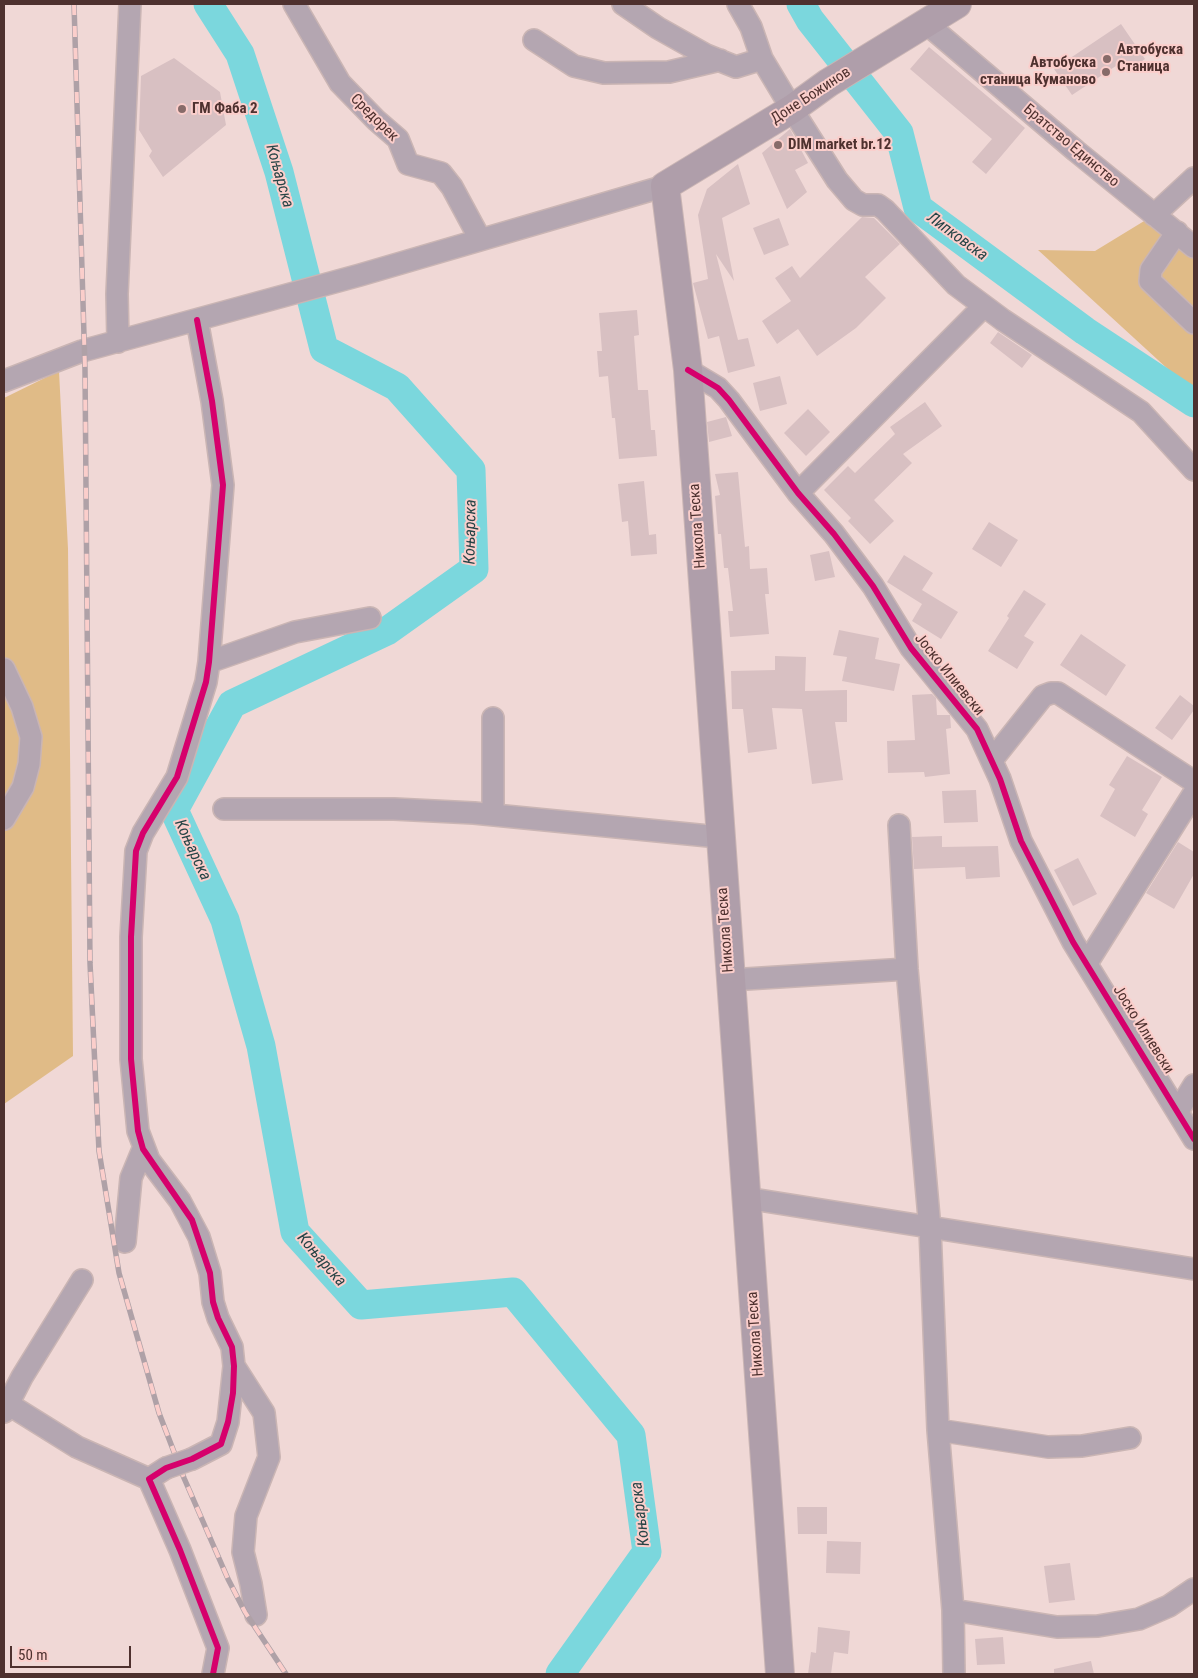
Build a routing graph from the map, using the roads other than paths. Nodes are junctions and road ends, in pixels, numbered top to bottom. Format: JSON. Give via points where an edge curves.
{"nodes":[{"id":1,"x":130,"y":4,"type":"edge"},
{"id":2,"x":294,"y":4,"type":"edge"},
{"id":3,"x":623,"y":4,"type":"edge"},
{"id":4,"x":738,"y":4,"type":"edge"},
{"id":5,"x":957,"y":4,"type":"edge"},
{"id":6,"x":927,"y":24,"type":"junction"},
{"id":7,"x":534,"y":40,"type":"dead end"},
{"id":8,"x":762,"y":59,"type":"junction"},
{"id":9,"x":720,"y":60,"type":"junction"},
{"id":10,"x":792,"y":109,"type":"junction"},
{"id":11,"x":1194,"y":178,"type":"edge"},
{"id":12,"x":665,"y":186,"type":"junction"},
{"id":13,"x":1154,"y":215,"type":"junction"},
{"id":14,"x":1177,"y":232,"type":"junction"},
{"id":15,"x":480,"y":239,"type":"junction"},
{"id":16,"x":1194,"y":247,"type":"edge"},
{"id":17,"x":984,"y":306,"type":"junction"},
{"id":18,"x":197,"y":320,"type":"junction"},
{"id":19,"x":1194,"y":323,"type":"edge"},
{"id":20,"x":118,"y":342,"type":"junction"},
{"id":21,"x":688,"y":370,"type":"junction"},
{"id":22,"x":4,"y":382,"type":"edge"},
{"id":23,"x":1194,"y":470,"type":"edge"},
{"id":24,"x":798,"y":493,"type":"junction"},
{"id":25,"x":370,"y":618,"type":"dead end"},
{"id":26,"x":209,"y":662,"type":"junction"},
{"id":27,"x":4,"y":669,"type":"edge"},
{"id":28,"x":493,"y":718,"type":"dead end"},
{"id":29,"x":992,"y":760,"type":"junction"},
{"id":30,"x":1194,"y":784,"type":"edge"},
{"id":31,"x":1194,"y":793,"type":"edge"},
{"id":32,"x":224,"y":809,"type":"dead end"},
{"id":33,"x":493,"y":814,"type":"junction"},
{"id":34,"x":4,"y":819,"type":"edge"},
{"id":35,"x":899,"y":825,"type":"dead end"},
{"id":36,"x":719,"y":837,"type":"junction"},
{"id":37,"x":1087,"y":963,"type":"junction"},
{"id":38,"x":907,"y":969,"type":"junction"},
{"id":39,"x":730,"y":980,"type":"junction"},
{"id":40,"x":1194,"y":1085,"type":"edge"},
{"id":41,"x":1178,"y":1111,"type":"junction"},
{"id":42,"x":1194,"y":1139,"type":"edge"},
{"id":43,"x":143,"y":1149,"type":"junction"},
{"id":44,"x":746,"y":1198,"type":"junction"},
{"id":45,"x":930,"y":1229,"type":"junction"},
{"id":46,"x":125,"y":1242,"type":"dead end"},
{"id":47,"x":1194,"y":1269,"type":"edge"},
{"id":48,"x":82,"y":1280,"type":"dead end"},
{"id":49,"x":234,"y":1366,"type":"junction"},
{"id":50,"x":6,"y":1408,"type":"edge"},
{"id":51,"x":938,"y":1430,"type":"junction"},
{"id":52,"x":1130,"y":1438,"type":"dead end"},
{"id":53,"x":157,"y":1473,"type":"junction"},
{"id":54,"x":1194,"y":1588,"type":"edge"},
{"id":55,"x":953,"y":1610,"type":"junction"},
{"id":56,"x":256,"y":1615,"type":"dead end"},
{"id":57,"x":213,"y":1674,"type":"edge"},
{"id":58,"x":780,"y":1674,"type":"edge"},
{"id":59,"x":954,"y":1674,"type":"edge"}],
"edges":[{"from":1,"to":20,"type":"street","via":[[117,294]]},
{"from":2,"to":15,"type":"street","name":"Средорек","via":[[340,83],[398,139],[408,164],[441,173]]},
{"from":3,"to":9,"type":"street","via":[[658,28]]},
{"from":4,"to":8,"type":"street","via":[[751,27]]},
{"from":5,"to":6,"type":"main road","name":"Доне Божинов"},
{"from":6,"to":10,"type":"main road","name":"Доне Божинов","via":[[828,83]]},
{"from":6,"to":13,"type":"street","name":"Братство Единство"},
{"from":7,"to":9,"type":"street","via":[[574,66],[604,73],[670,72]]},
{"from":8,"to":9,"type":"street","via":[[736,67]]},
{"from":8,"to":10,"type":"street"},
{"from":10,"to":12,"type":"main road","name":"Доне Божинов"},
{"from":10,"to":17,"type":"street","via":[[837,180],[854,200],[886,210],[956,285]]},
{"from":11,"to":13,"type":"street"},
{"from":12,"to":15,"type":"street"},
{"from":12,"to":21,"type":"main road","name":"Никола Теска"},
{"from":13,"to":14,"type":"street","name":"Братство Единство"},
{"from":14,"to":16,"type":"street","name":"Братство Единство"},
{"from":14,"to":19,"type":"street","via":[[1151,270],[1150,281]]},
{"from":15,"to":18,"type":"street"},
{"from":17,"to":23,"type":"street","via":[[1141,412]]},
{"from":17,"to":24,"type":"street"},
{"from":18,"to":20,"type":"street"},
{"from":18,"to":26,"type":"street","via":[[224,485]]},
{"from":20,"to":22,"type":"street","via":[[82,351]]},
{"from":21,"to":24,"type":"street","name":"Јоско Илиевски","via":[[718,388]]},
{"from":21,"to":36,"type":"main road","name":"Никола Теска"},
{"from":24,"to":29,"type":"street","name":"Јоско Илиевски","via":[[834,534],[873,586],[911,648],[977,729]]},
{"from":25,"to":26,"type":"street","via":[[295,632]]},
{"from":26,"to":43,"type":"street","via":[[177,777],[143,833],[136,852],[131,938],[131,1059],[138,1131]]},
{"from":27,"to":34,"type":"street","via":[[22,707],[31,737],[23,787]]},
{"from":28,"to":33,"type":"street"},
{"from":29,"to":30,"type":"street","via":[[1044,696],[1058,693]]},
{"from":29,"to":37,"type":"street","name":"Јоско Илиевски","via":[[1029,859]]},
{"from":31,"to":37,"type":"street"},
{"from":32,"to":33,"type":"street","via":[[394,808]]},
{"from":33,"to":36,"type":"street"},
{"from":35,"to":38,"type":"street"},
{"from":36,"to":39,"type":"main road","name":"Никола Теска"},
{"from":37,"to":41,"type":"street","name":"Јоско Илиевски"},
{"from":38,"to":39,"type":"street"},
{"from":38,"to":45,"type":"street"},
{"from":39,"to":44,"type":"main road","name":"Никола Теска"},
{"from":40,"to":41,"type":"street"},
{"from":41,"to":42,"type":"street","name":"Јоско Илиевски"},
{"from":43,"to":46,"type":"street","via":[[131,1178]]},
{"from":43,"to":49,"type":"street","via":[[180,1201],[199,1236],[210,1273],[213,1302],[232,1347]]},
{"from":44,"to":45,"type":"street"},
{"from":44,"to":58,"type":"main road","name":"Никола Теска"},
{"from":45,"to":47,"type":"street"},
{"from":45,"to":51,"type":"street"},
{"from":48,"to":50,"type":"street"},
{"from":49,"to":53,"type":"street","bridge":true,"via":[[228,1422],[221,1444]]},
{"from":49,"to":56,"type":"street","via":[[264,1414],[269,1457],[246,1516],[243,1552]]},
{"from":50,"to":53,"type":"street","via":[[77,1447]]},
{"from":51,"to":52,"type":"street","via":[[1048,1447],[1082,1446]]},
{"from":51,"to":55,"type":"street"},
{"from":53,"to":57,"type":"street","via":[[180,1550],[218,1648]]},
{"from":54,"to":55,"type":"street","via":[[1169,1606],[1139,1619],[1098,1626],[1057,1627]]},
{"from":55,"to":59,"type":"street"}]}
